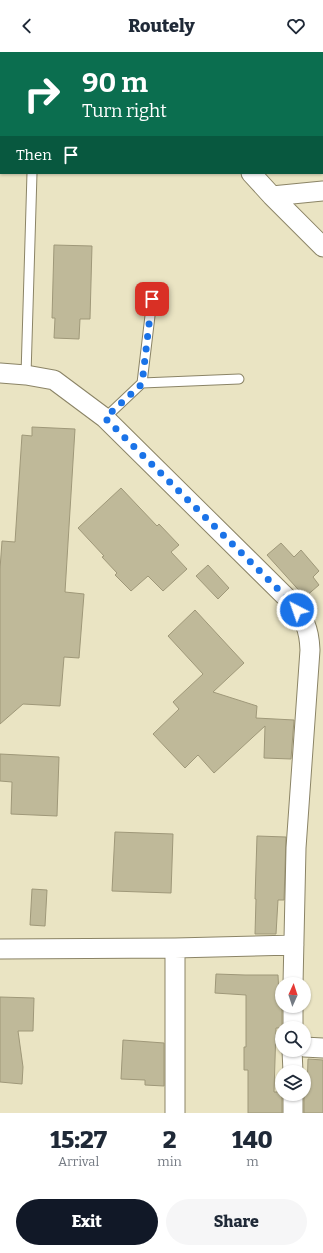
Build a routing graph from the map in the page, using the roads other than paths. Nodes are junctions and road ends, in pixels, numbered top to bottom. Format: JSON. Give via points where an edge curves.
{"nodes":[{"id":1,"x":32,"y":174,"type":"edge"},
{"id":2,"x":252,"y":174,"type":"edge"},
{"id":3,"x":323,"y":191,"type":"edge"},
{"id":4,"x":272,"y":196,"type":"junction"},
{"id":5,"x":323,"y":247,"type":"edge"},
{"id":6,"x":152,"y":299,"type":"dead end"},
{"id":7,"x":0,"y":373,"type":"edge"},
{"id":8,"x":26,"y":374,"type":"junction"},
{"id":9,"x":239,"y":379,"type":"dead end"},
{"id":10,"x":142,"y":384,"type":"junction"},
{"id":11,"x":105,"y":418,"type":"junction"},
{"id":12,"x":294,"y":945,"type":"junction"},
{"id":13,"x":175,"y":948,"type":"junction"},
{"id":14,"x":0,"y":949,"type":"edge"},
{"id":15,"x":293,"y":977,"type":"edge"},
{"id":16,"x":311,"y":1047,"type":"edge"},
{"id":17,"x":323,"y":1048,"type":"edge"},
{"id":18,"x":293,"y":1101,"type":"edge"},
{"id":19,"x":175,"y":1113,"type":"edge"},
{"id":20,"x":293,"y":1113,"type":"edge"}],
"edges":[{"from":1,"to":8,"type":"lane"},
{"from":2,"to":4,"type":"street"},
{"from":3,"to":4,"type":"street"},
{"from":4,"to":5,"type":"street"},
{"from":6,"to":10,"type":"lane"},
{"from":7,"to":8,"type":"street"},
{"from":8,"to":11,"type":"street","via":[[54,380]]},
{"from":9,"to":10,"type":"lane"},
{"from":10,"to":11,"type":"lane"},
{"from":11,"to":12,"type":"street","via":[[290,601],[303,618],[309,635],[310,650],[296,848]]},
{"from":12,"to":13,"type":"street"},
{"from":12,"to":15,"type":"street"},
{"from":13,"to":14,"type":"street"},
{"from":13,"to":19,"type":"street"},
{"from":16,"to":17,"type":"street"},
{"from":18,"to":20,"type":"street"}]}
